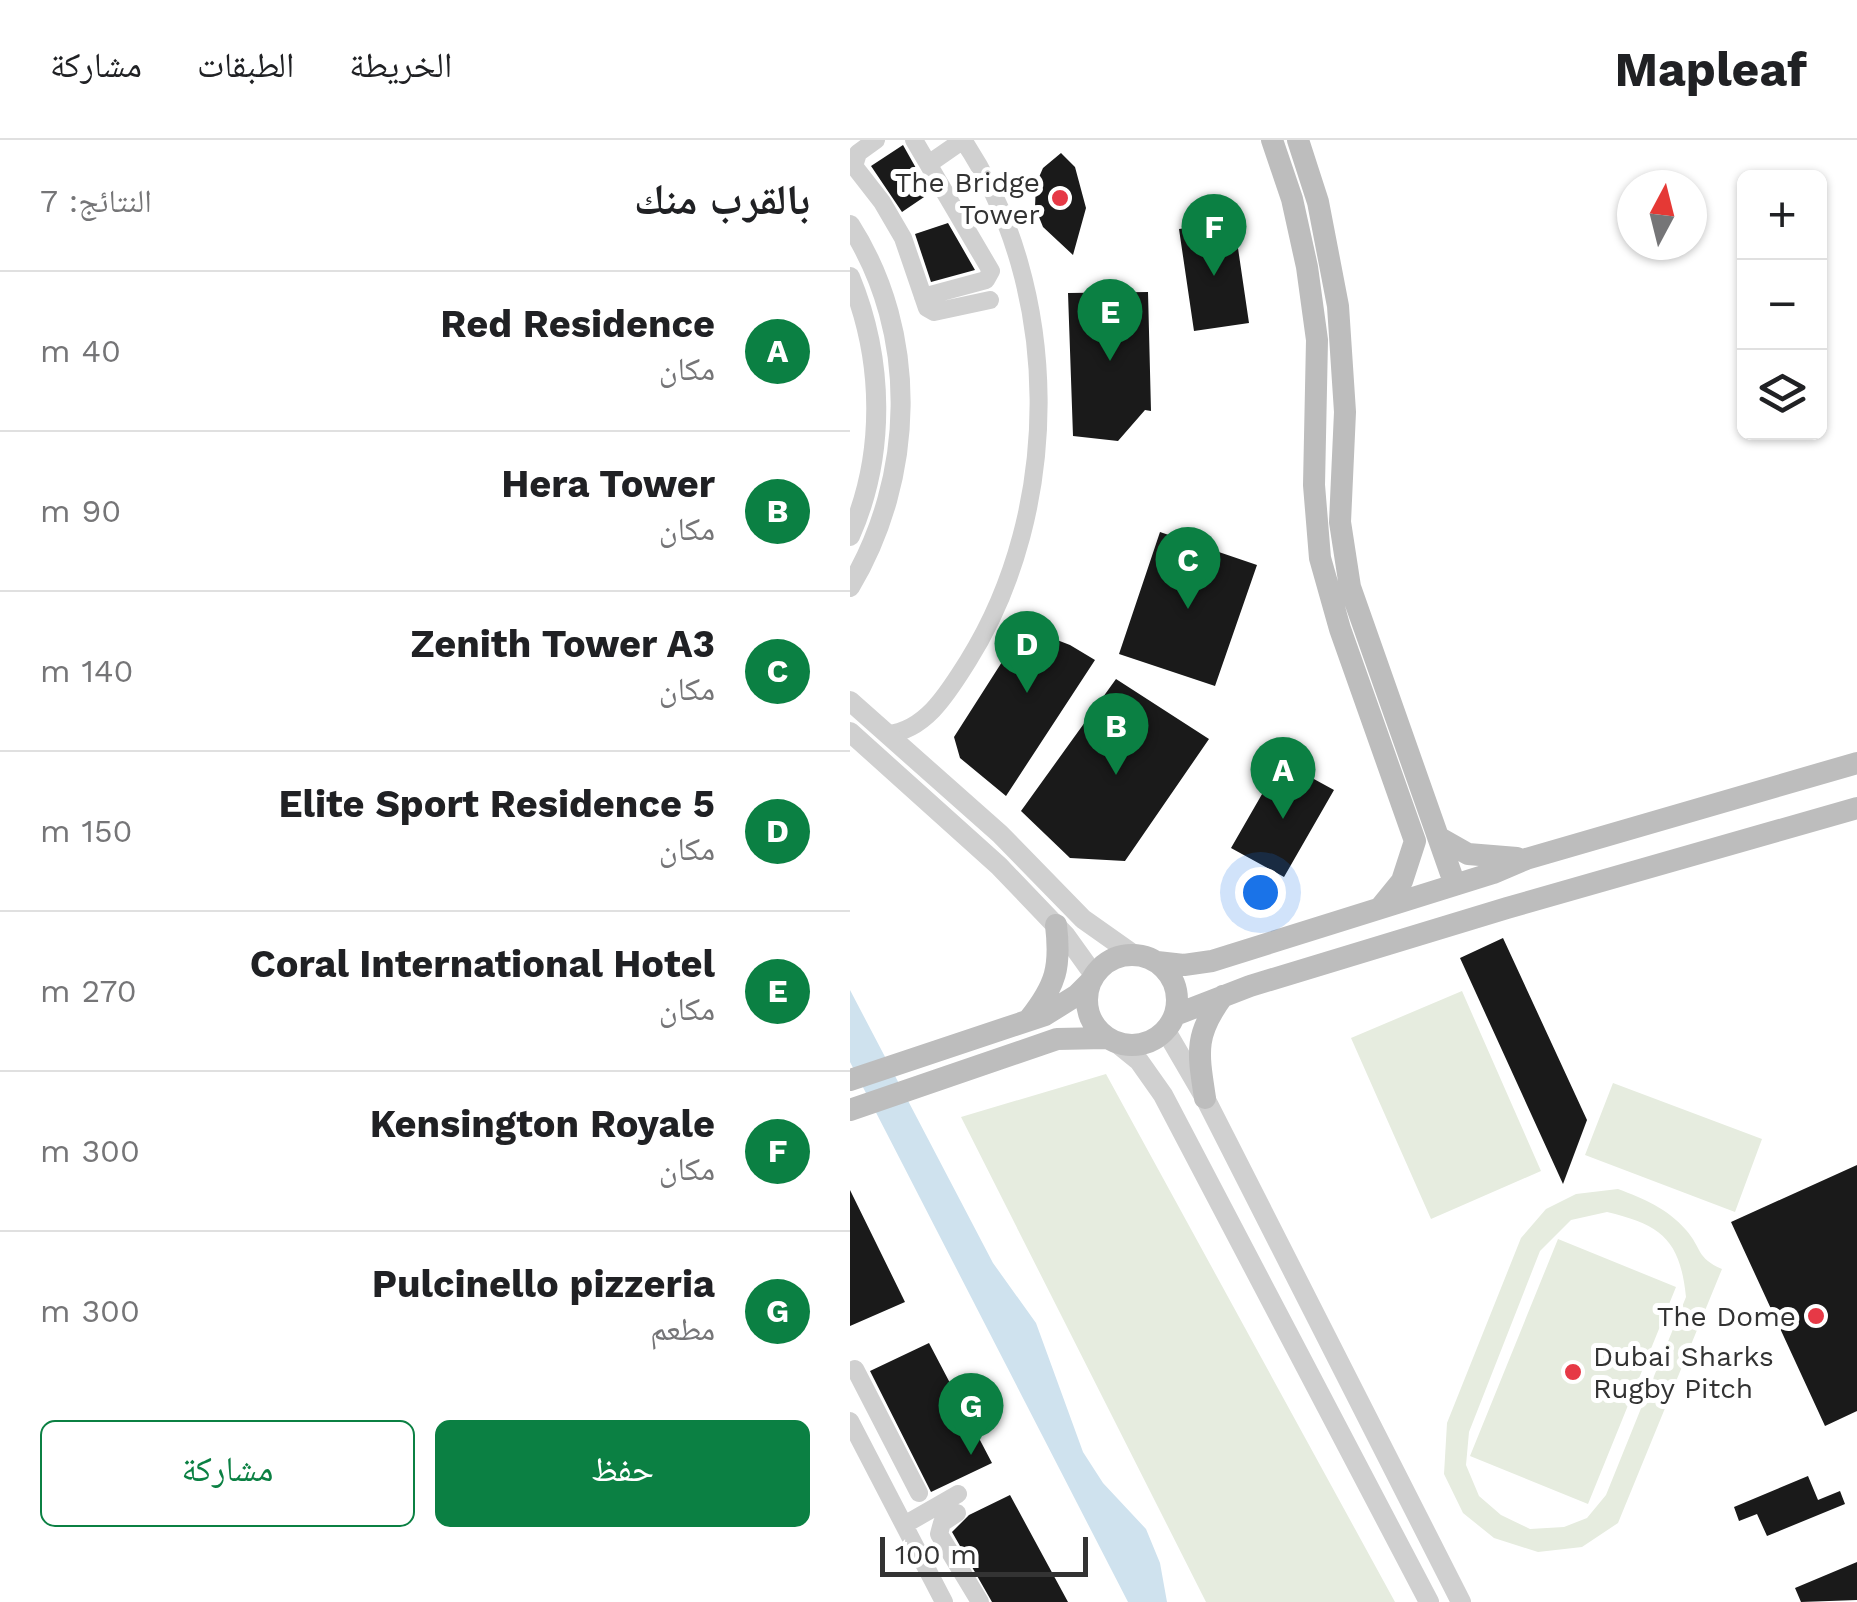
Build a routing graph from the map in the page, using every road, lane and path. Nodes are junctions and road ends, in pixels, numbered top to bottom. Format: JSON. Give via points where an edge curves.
{"nodes":[{"id":1,"x":914,"y":140,"type":"edge"},
{"id":2,"x":963,"y":140,"type":"edge"},
{"id":3,"x":1272,"y":140,"type":"edge"},
{"id":4,"x":1298,"y":140,"type":"edge"},
{"id":5,"x":869,"y":141,"type":"edge"},
{"id":6,"x":936,"y":152,"type":"edge"},
{"id":7,"x":850,"y":224,"type":"edge"},
{"id":8,"x":850,"y":277,"type":"edge"},
{"id":9,"x":924,"y":296,"type":"junction"},
{"id":10,"x":990,"y":300,"type":"dead end"},
{"id":11,"x":850,"y":536,"type":"edge"},
{"id":12,"x":850,"y":586,"type":"edge"},
{"id":13,"x":850,"y":701,"type":"edge"},
{"id":14,"x":927,"y":716,"type":"junction"},
{"id":15,"x":850,"y":732,"type":"edge"},
{"id":16,"x":886,"y":734,"type":"junction"},
{"id":17,"x":918,"y":760,"type":"junction"},
{"id":18,"x":1857,"y":763,"type":"edge"},
{"id":19,"x":1857,"y":808,"type":"edge"},
{"id":20,"x":1438,"y":837,"type":"junction"},
{"id":21,"x":1526,"y":859,"type":"junction"},
{"id":22,"x":1455,"y":885,"type":"junction"},
{"id":23,"x":1380,"y":908,"type":"junction"},
{"id":24,"x":1056,"y":925,"type":"junction"},
{"id":25,"x":1134,"y":955,"type":"junction"},
{"id":26,"x":1157,"y":962,"type":"junction"},
{"id":27,"x":1092,"y":979,"type":"junction"},
{"id":28,"x":1224,"y":996,"type":"junction"},
{"id":29,"x":1028,"y":1021,"type":"junction"},
{"id":30,"x":1171,"y":1023,"type":"junction"},
{"id":31,"x":1112,"y":1041,"type":"junction"},
{"id":32,"x":850,"y":1080,"type":"edge"},
{"id":33,"x":1205,"y":1098,"type":"junction"},
{"id":34,"x":850,"y":1110,"type":"edge"},
{"id":35,"x":855,"y":1369,"type":"dead end"},
{"id":36,"x":850,"y":1421,"type":"edge"},
{"id":37,"x":1338,"y":1425,"type":"junction"},
{"id":38,"x":1388,"y":1463,"type":"junction"},
{"id":39,"x":904,"y":1464,"type":"junction"},
{"id":40,"x":879,"y":1478,"type":"junction"},
{"id":41,"x":919,"y":1493,"type":"dead end"},
{"id":42,"x":904,"y":1525,"type":"junction"},
{"id":43,"x":958,"y":1568,"type":"junction"},
{"id":44,"x":933,"y":1580,"type":"junction"},
{"id":45,"x":944,"y":1602,"type":"edge"},
{"id":46,"x":980,"y":1602,"type":"edge"},
{"id":47,"x":1429,"y":1602,"type":"edge"},
{"id":48,"x":1461,"y":1602,"type":"edge"}],
"edges":[{"from":1,"to":6,"type":"street"},
{"from":2,"to":6,"type":"street"},
{"from":2,"to":14,"type":"street","via":[[1002,210],[1025,287],[1038,379],[1038,444],[1021,542],[996,608]]},
{"from":3,"to":23,"type":"main road","via":[[1292,200],[1317,340],[1320,558],[1415,841],[1402,881]]},
{"from":4,"to":20,"type":"main road","via":[[1338,306],[1345,412],[1340,522],[1350,587]]},
{"from":5,"to":9,"type":"street","via":[[854,166],[903,238]]},
{"from":6,"to":9,"type":"street","via":[[991,271],[986,280]]},
{"from":7,"to":12,"type":"street","via":[[891,324],[901,412],[885,515]]},
{"from":8,"to":11,"type":"street","via":[[872,350],[876,421],[866,491]]},
{"from":9,"to":10,"type":"street","via":[[934,312]]},
{"from":13,"to":16,"type":"street"},
{"from":14,"to":16,"type":"street"},
{"from":14,"to":17,"type":"street"},
{"from":15,"to":24,"type":"street"},
{"from":16,"to":17,"type":"street"},
{"from":17,"to":25,"type":"street","via":[[1083,919]]},
{"from":18,"to":21,"type":"main road"},
{"from":19,"to":28,"type":"main road"},
{"from":20,"to":21,"type":"main road","via":[[1479,857]]},
{"from":20,"to":22,"type":"main road"},
{"from":21,"to":22,"type":"main road"},
{"from":22,"to":23,"type":"main road"},
{"from":23,"to":26,"type":"main road","via":[[1212,961]]},
{"from":24,"to":27,"type":"street"},
{"from":24,"to":29,"type":"main road","via":[[1056,973]]},
{"from":25,"to":26,"type":"main road"},
{"from":25,"to":27,"type":"main road","via":[[1112,960]]},
{"from":26,"to":30,"type":"main road","via":[[1177,991]]},
{"from":27,"to":29,"type":"main road","via":[[1058,1008]]},
{"from":27,"to":31,"type":"main road","via":[[1090,1018]]},
{"from":28,"to":30,"type":"main road"},
{"from":28,"to":33,"type":"main road","via":[[1200,1035]]},
{"from":29,"to":32,"type":"main road"},
{"from":30,"to":31,"type":"main road","via":[[1139,1046]]},
{"from":30,"to":33,"type":"street"},
{"from":31,"to":34,"type":"main road","via":[[1057,1039]]},
{"from":31,"to":37,"type":"street","via":[[1156,1083]]},
{"from":33,"to":38,"type":"street"},
{"from":35,"to":39,"type":"street"},
{"from":36,"to":40,"type":"street"},
{"from":37,"to":38,"type":"street","via":[[1362,1426]]},
{"from":37,"to":47,"type":"street"},
{"from":38,"to":48,"type":"street"},
{"from":39,"to":40,"type":"street"},
{"from":39,"to":41,"type":"street"},
{"from":40,"to":42,"type":"street"},
{"from":42,"to":43,"type":"street","via":[[958,1504],[938,1534]]},
{"from":42,"to":44,"type":"street"},
{"from":43,"to":44,"type":"street"},
{"from":43,"to":46,"type":"street"},
{"from":44,"to":45,"type":"street"}]}
